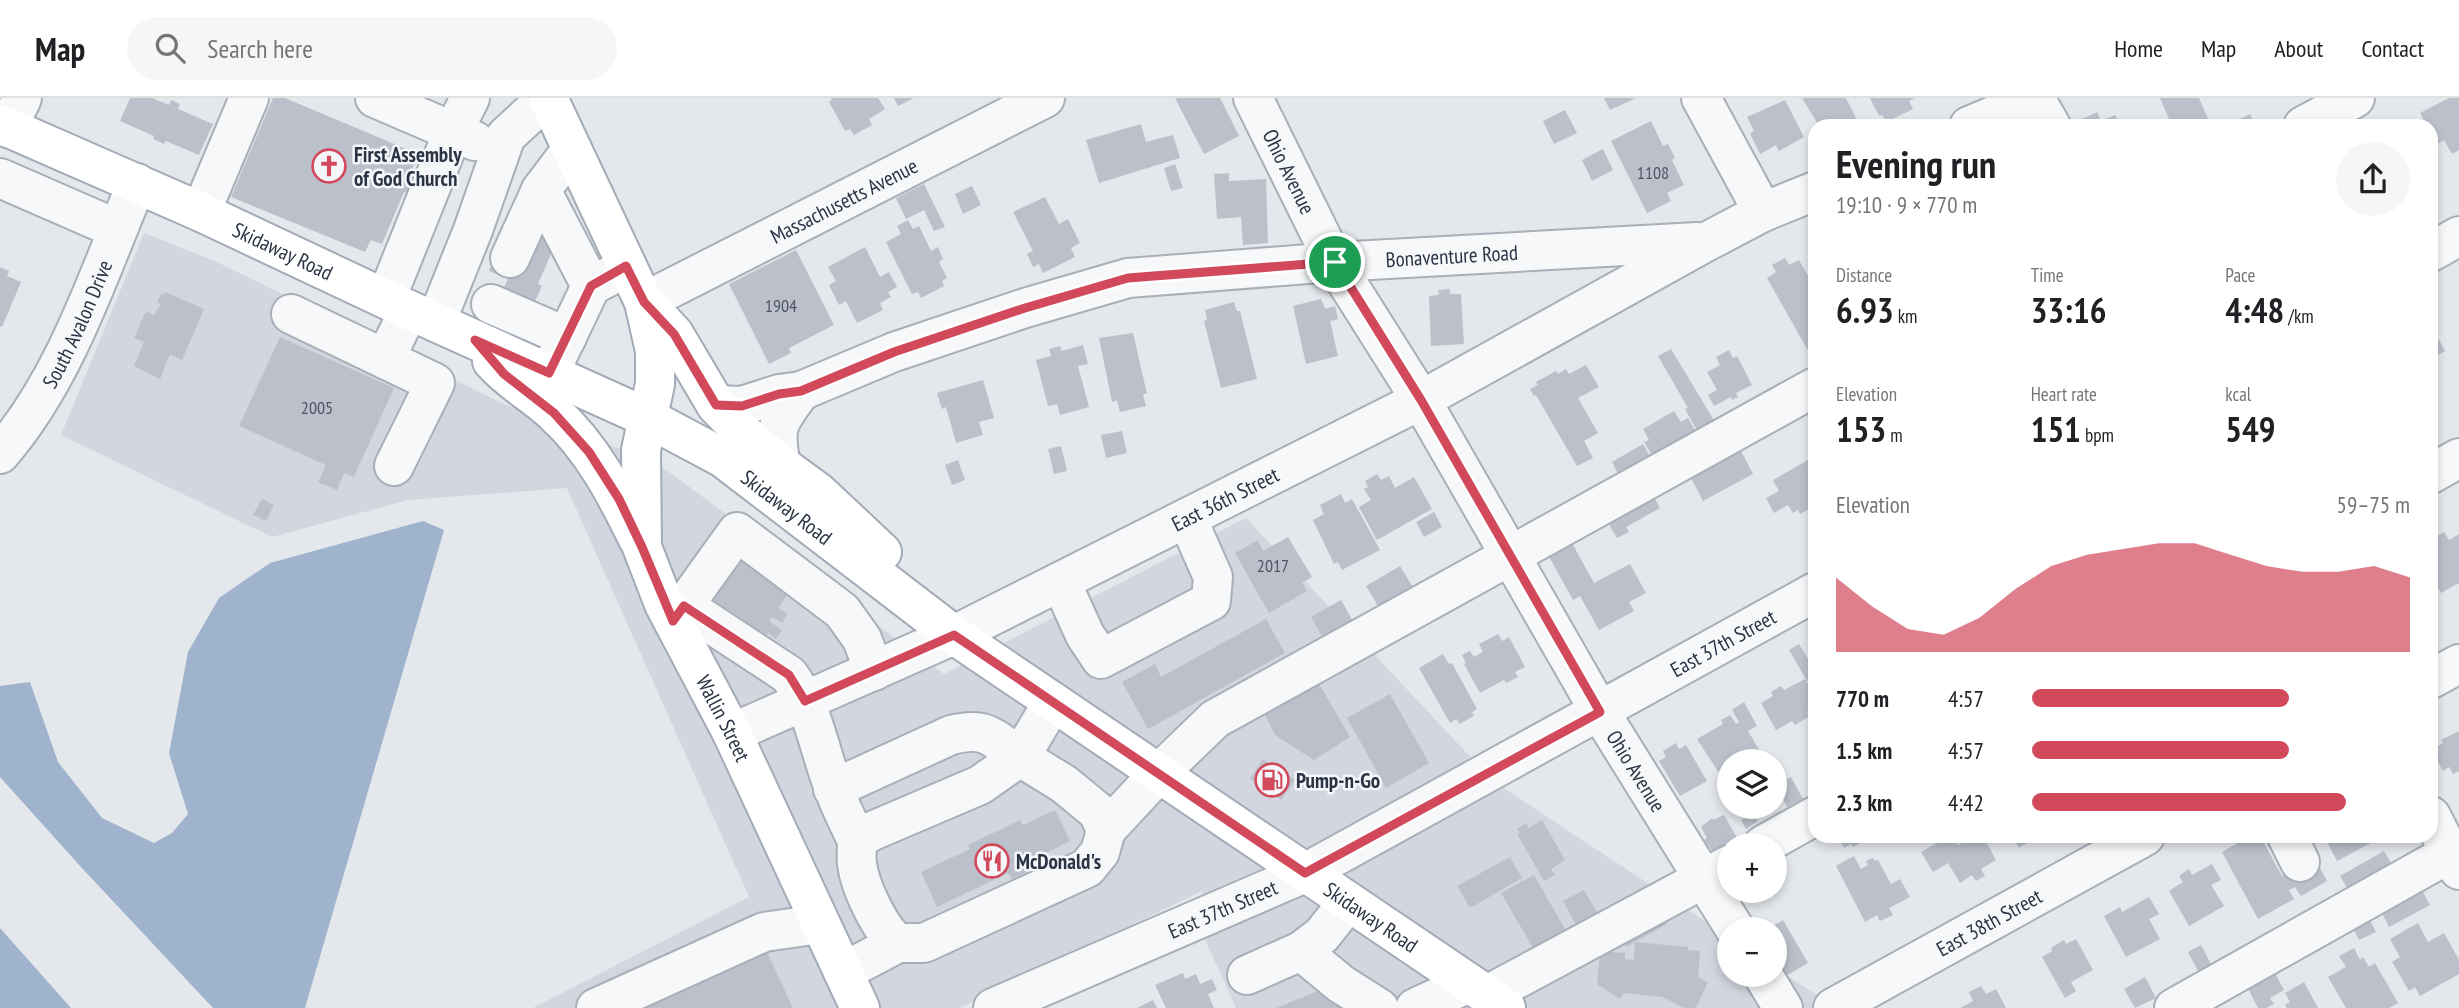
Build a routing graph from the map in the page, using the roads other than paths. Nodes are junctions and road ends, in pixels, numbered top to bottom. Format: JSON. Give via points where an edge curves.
{"nodes":[{"id":1,"x":249,"y":98,"type":"edge"},
{"id":2,"x":375,"y":98,"type":"edge"},
{"id":3,"x":470,"y":98,"type":"edge"},
{"id":4,"x":548,"y":98,"type":"edge"},
{"id":5,"x":1045,"y":98,"type":"edge"},
{"id":6,"x":1253,"y":98,"type":"edge"},
{"id":7,"x":1701,"y":98,"type":"edge"},
{"id":8,"x":2036,"y":98,"type":"edge"},
{"id":9,"x":2355,"y":98,"type":"edge"},
{"id":10,"x":435,"y":116,"type":"edge"},
{"id":11,"x":10,"y":117,"type":"edge"},
{"id":12,"x":1986,"y":119,"type":"edge"},
{"id":13,"x":2047,"y":119,"type":"edge"},
{"id":14,"x":2316,"y":119,"type":"edge"},
{"id":15,"x":572,"y":149,"type":"junction"},
{"id":16,"x":500,"y":152,"type":"junction"},
{"id":17,"x":137,"y":183,"type":"junction"},
{"id":18,"x":3,"y":189,"type":"edge"},
{"id":19,"x":541,"y":190,"type":"junction"},
{"id":20,"x":1808,"y":194,"type":"edge"},
{"id":21,"x":201,"y":212,"type":"junction"},
{"id":22,"x":1763,"y":212,"type":"junction"},
{"id":23,"x":117,"y":229,"type":"junction"},
{"id":24,"x":2459,"y":236,"type":"edge"},
{"id":25,"x":1706,"y":242,"type":"junction"},
{"id":26,"x":2438,"y":248,"type":"edge"},
{"id":27,"x":1335,"y":262,"type":"junction"},
{"id":28,"x":626,"y":266,"type":"junction"},
{"id":29,"x":500,"y":282,"type":"junction"},
{"id":30,"x":591,"y":286,"type":"junction"},
{"id":31,"x":644,"y":302,"type":"junction"},
{"id":32,"x":410,"y":310,"type":"junction"},
{"id":33,"x":291,"y":314,"type":"dead end"},
{"id":34,"x":567,"y":337,"type":"junction"},
{"id":35,"x":475,"y":340,"type":"junction"},
{"id":36,"x":385,"y":359,"type":"junction"},
{"id":37,"x":549,"y":373,"type":"junction"},
{"id":38,"x":801,"y":391,"type":"junction"},
{"id":39,"x":1808,"y":391,"type":"edge"},
{"id":40,"x":1421,"y":400,"type":"junction"},
{"id":41,"x":716,"y":405,"type":"junction"},
{"id":42,"x":648,"y":418,"type":"junction"},
{"id":43,"x":0,"y":454,"type":"edge"},
{"id":44,"x":2459,"y":457,"type":"edge"},
{"id":45,"x":394,"y":466,"type":"dead end"},
{"id":46,"x":781,"y":466,"type":"junction"},
{"id":47,"x":2438,"y":470,"type":"edge"},
{"id":48,"x":1187,"y":518,"type":"junction"},
{"id":49,"x":642,"y":547,"type":"junction"},
{"id":50,"x":1511,"y":556,"type":"junction"},
{"id":51,"x":1061,"y":582,"type":"junction"},
{"id":52,"x":1808,"y":597,"type":"edge"},
{"id":53,"x":918,"y":607,"type":"junction"},
{"id":54,"x":679,"y":614,"type":"junction"},
{"id":55,"x":954,"y":635,"type":"junction"},
{"id":56,"x":2459,"y":664,"type":"edge"},
{"id":57,"x":874,"y":671,"type":"junction"},
{"id":58,"x":2438,"y":676,"type":"edge"},
{"id":59,"x":805,"y":701,"type":"junction"},
{"id":60,"x":1054,"y":702,"type":"junction"},
{"id":61,"x":1600,"y":712,"type":"junction"},
{"id":62,"x":732,"y":733,"type":"junction"},
{"id":63,"x":1020,"y":757,"type":"junction"},
{"id":64,"x":1158,"y":773,"type":"junction"},
{"id":65,"x":834,"y":789,"type":"junction"},
{"id":66,"x":2438,"y":806,"type":"edge"},
{"id":67,"x":1808,"y":820,"type":"edge"},
{"id":68,"x":1106,"y":830,"type":"junction"},
{"id":69,"x":1785,"y":833,"type":"edge"},
{"id":70,"x":858,"y":841,"type":"junction"},
{"id":71,"x":2132,"y":843,"type":"edge"},
{"id":72,"x":2456,"y":857,"type":"edge"},
{"id":73,"x":1716,"y":872,"type":"edge"},
{"id":74,"x":1305,"y":873,"type":"junction"},
{"id":75,"x":1348,"y":902,"type":"junction"},
{"id":76,"x":1731,"y":917,"type":"edge"},
{"id":77,"x":820,"y":924,"type":"junction"},
{"id":78,"x":898,"y":943,"type":"junction"},
{"id":79,"x":1301,"y":951,"type":"junction"},
{"id":80,"x":843,"y":972,"type":"junction"},
{"id":81,"x":1247,"y":975,"type":"dead end"},
{"id":82,"x":1770,"y":987,"type":"edge"},
{"id":83,"x":1487,"y":995,"type":"edge"},
{"id":84,"x":1428,"y":1005,"type":"edge"},
{"id":85,"x":596,"y":1008,"type":"edge"},
{"id":86,"x":860,"y":1008,"type":"edge"},
{"id":87,"x":993,"y":1008,"type":"edge"},
{"id":88,"x":1379,"y":1008,"type":"edge"},
{"id":89,"x":1783,"y":1008,"type":"edge"},
{"id":90,"x":1833,"y":1008,"type":"edge"},
{"id":91,"x":2174,"y":1008,"type":"edge"}],
"edges":[{"from":1,"to":21,"type":"street"},
{"from":2,"to":10,"type":"street"},
{"from":3,"to":10,"type":"street"},
{"from":4,"to":15,"type":"main road"},
{"from":4,"to":16,"type":"street","via":[[506,136]]},
{"from":5,"to":31,"type":"street","name":"Massachusetts Avenue"},
{"from":6,"to":27,"type":"street","name":"Ohio Avenue"},
{"from":7,"to":22,"type":"street"},
{"from":8,"to":12,"type":"street"},
{"from":8,"to":13,"type":"street"},
{"from":9,"to":14,"type":"street"},
{"from":10,"to":16,"type":"street"},
{"from":10,"to":32,"type":"street"},
{"from":11,"to":17,"type":"main road","name":"Skidaway Road"},
{"from":15,"to":19,"type":"street"},
{"from":15,"to":28,"type":"main road"},
{"from":16,"to":32,"type":"street","via":[[473,230]]},
{"from":17,"to":21,"type":"main road","name":"Skidaway Road"},
{"from":17,"to":23,"type":"street","name":"South Avalon Drive"},
{"from":18,"to":23,"type":"street"},
{"from":19,"to":29,"type":"street"},
{"from":19,"to":30,"type":"street"},
{"from":20,"to":22,"type":"street","name":"Bonaventure Road"},
{"from":21,"to":32,"type":"main road","name":"Skidaway Road"},
{"from":22,"to":25,"type":"street","name":"Bonaventure Road"},
{"from":23,"to":43,"type":"street","name":"South Avalon Drive","via":[[61,363]]},
{"from":24,"to":26,"type":"street"},
{"from":25,"to":27,"type":"street","name":"Bonaventure Road"},
{"from":25,"to":40,"type":"street","name":"East 36th Street"},
{"from":27,"to":38,"type":"street","name":"Bonaventure Road","via":[[1128,278],[894,352]]},
{"from":27,"to":40,"type":"street","name":"Ohio Avenue"},
{"from":28,"to":30,"type":"street"},
{"from":28,"to":31,"type":"main road"},
{"from":29,"to":34,"type":"street"},
{"from":29,"to":35,"type":"street"},
{"from":30,"to":34,"type":"street"},
{"from":31,"to":41,"type":"main road","via":[[674,334]]},
{"from":31,"to":42,"type":"main road","name":"Wallin Street","via":[[655,351]]},
{"from":32,"to":35,"type":"main road","name":"Skidaway Road"},
{"from":32,"to":36,"type":"street"},
{"from":33,"to":36,"type":"street"},
{"from":34,"to":37,"type":"street"},
{"from":35,"to":37,"type":"main road","name":"Skidaway Road"},
{"from":35,"to":49,"type":"main road","via":[[504,374],[554,413],[589,452]]},
{"from":36,"to":45,"type":"street","via":[[435,383]]},
{"from":37,"to":42,"type":"main road","name":"Skidaway Road"},
{"from":38,"to":41,"type":"street","name":"Bonaventure Road","via":[[742,406]]},
{"from":38,"to":46,"type":"street","via":[[780,419],[776,439]]},
{"from":39,"to":50,"type":"street"},
{"from":40,"to":48,"type":"street","name":"East 36th Street"},
{"from":40,"to":50,"type":"street","name":"Ohio Avenue"},
{"from":41,"to":46,"type":"main road"},
{"from":42,"to":49,"type":"main road","name":"Wallin Street","via":[[641,450]]},
{"from":42,"to":53,"type":"main road","name":"Skidaway Road","via":[[723,458]]},
{"from":44,"to":47,"type":"street"},
{"from":46,"to":53,"type":"main road","via":[[818,492],[903,571]]},
{"from":48,"to":51,"type":"street","name":"East 36th Street"},
{"from":48,"to":51,"type":"street","via":[[1213,577],[1211,601],[1101,659]]},
{"from":49,"to":54,"type":"main road","name":"Wallin Street"},
{"from":50,"to":61,"type":"street","name":"Ohio Avenue"},
{"from":50,"to":64,"type":"street","via":[[1215,719]]},
{"from":51,"to":55,"type":"street","name":"East 36th Street"},
{"from":52,"to":61,"type":"street","name":"East 37th Street"},
{"from":53,"to":55,"type":"main road","name":"Skidaway Road"},
{"from":54,"to":57,"type":"street","via":[[737,532],[842,611],[862,639]]},
{"from":54,"to":59,"type":"street","via":[[789,675]]},
{"from":54,"to":62,"type":"main road","name":"Wallin Street"},
{"from":55,"to":57,"type":"street","name":"East 36th Street"},
{"from":55,"to":60,"type":"main road","name":"Skidaway Road"},
{"from":56,"to":58,"type":"street"},
{"from":57,"to":59,"type":"street","name":"East 36th Street"},
{"from":59,"to":62,"type":"street","name":"East 36th Street"},
{"from":59,"to":65,"type":"street"},
{"from":60,"to":63,"type":"street"},
{"from":60,"to":64,"type":"main road","name":"Skidaway Road"},
{"from":61,"to":73,"type":"street","name":"Ohio Avenue"},
{"from":61,"to":74,"type":"street","name":"East 37th Street"},
{"from":62,"to":77,"type":"main road","name":"Wallin Street"},
{"from":63,"to":65,"type":"street","via":[[986,733],[972,730],[951,734]]},
{"from":63,"to":68,"type":"street","via":[[1098,811]]},
{"from":63,"to":70,"type":"street","via":[[979,785]]},
{"from":64,"to":68,"type":"street"},
{"from":64,"to":74,"type":"main road","name":"Skidaway Road"},
{"from":65,"to":70,"type":"street"},
{"from":66,"to":72,"type":"street"},
{"from":67,"to":69,"type":"street"},
{"from":68,"to":78,"type":"street","via":[[1100,852],[1087,868],[924,943]]},
{"from":70,"to":78,"type":"street","via":[[861,880],[887,935]]},
{"from":71,"to":90,"type":"street","name":"East 38th Street"},
{"from":72,"to":91,"type":"street"},
{"from":73,"to":76,"type":"street","name":"Ohio Avenue"},
{"from":73,"to":83,"type":"street"},
{"from":74,"to":75,"type":"main road","name":"Skidaway Road"},
{"from":74,"to":87,"type":"street","name":"East 37th Street"},
{"from":75,"to":79,"type":"street","via":[[1322,935]]},
{"from":75,"to":83,"type":"main road","name":"Skidaway Road"},
{"from":77,"to":80,"type":"main road","name":"Wallin Street"},
{"from":77,"to":85,"type":"street","via":[[764,932]]},
{"from":78,"to":80,"type":"street"},
{"from":79,"to":81,"type":"street"},
{"from":79,"to":88,"type":"street"},
{"from":80,"to":86,"type":"main road","name":"Wallin Street"},
{"from":82,"to":89,"type":"street"},
{"from":83,"to":84,"type":"street"}]}
